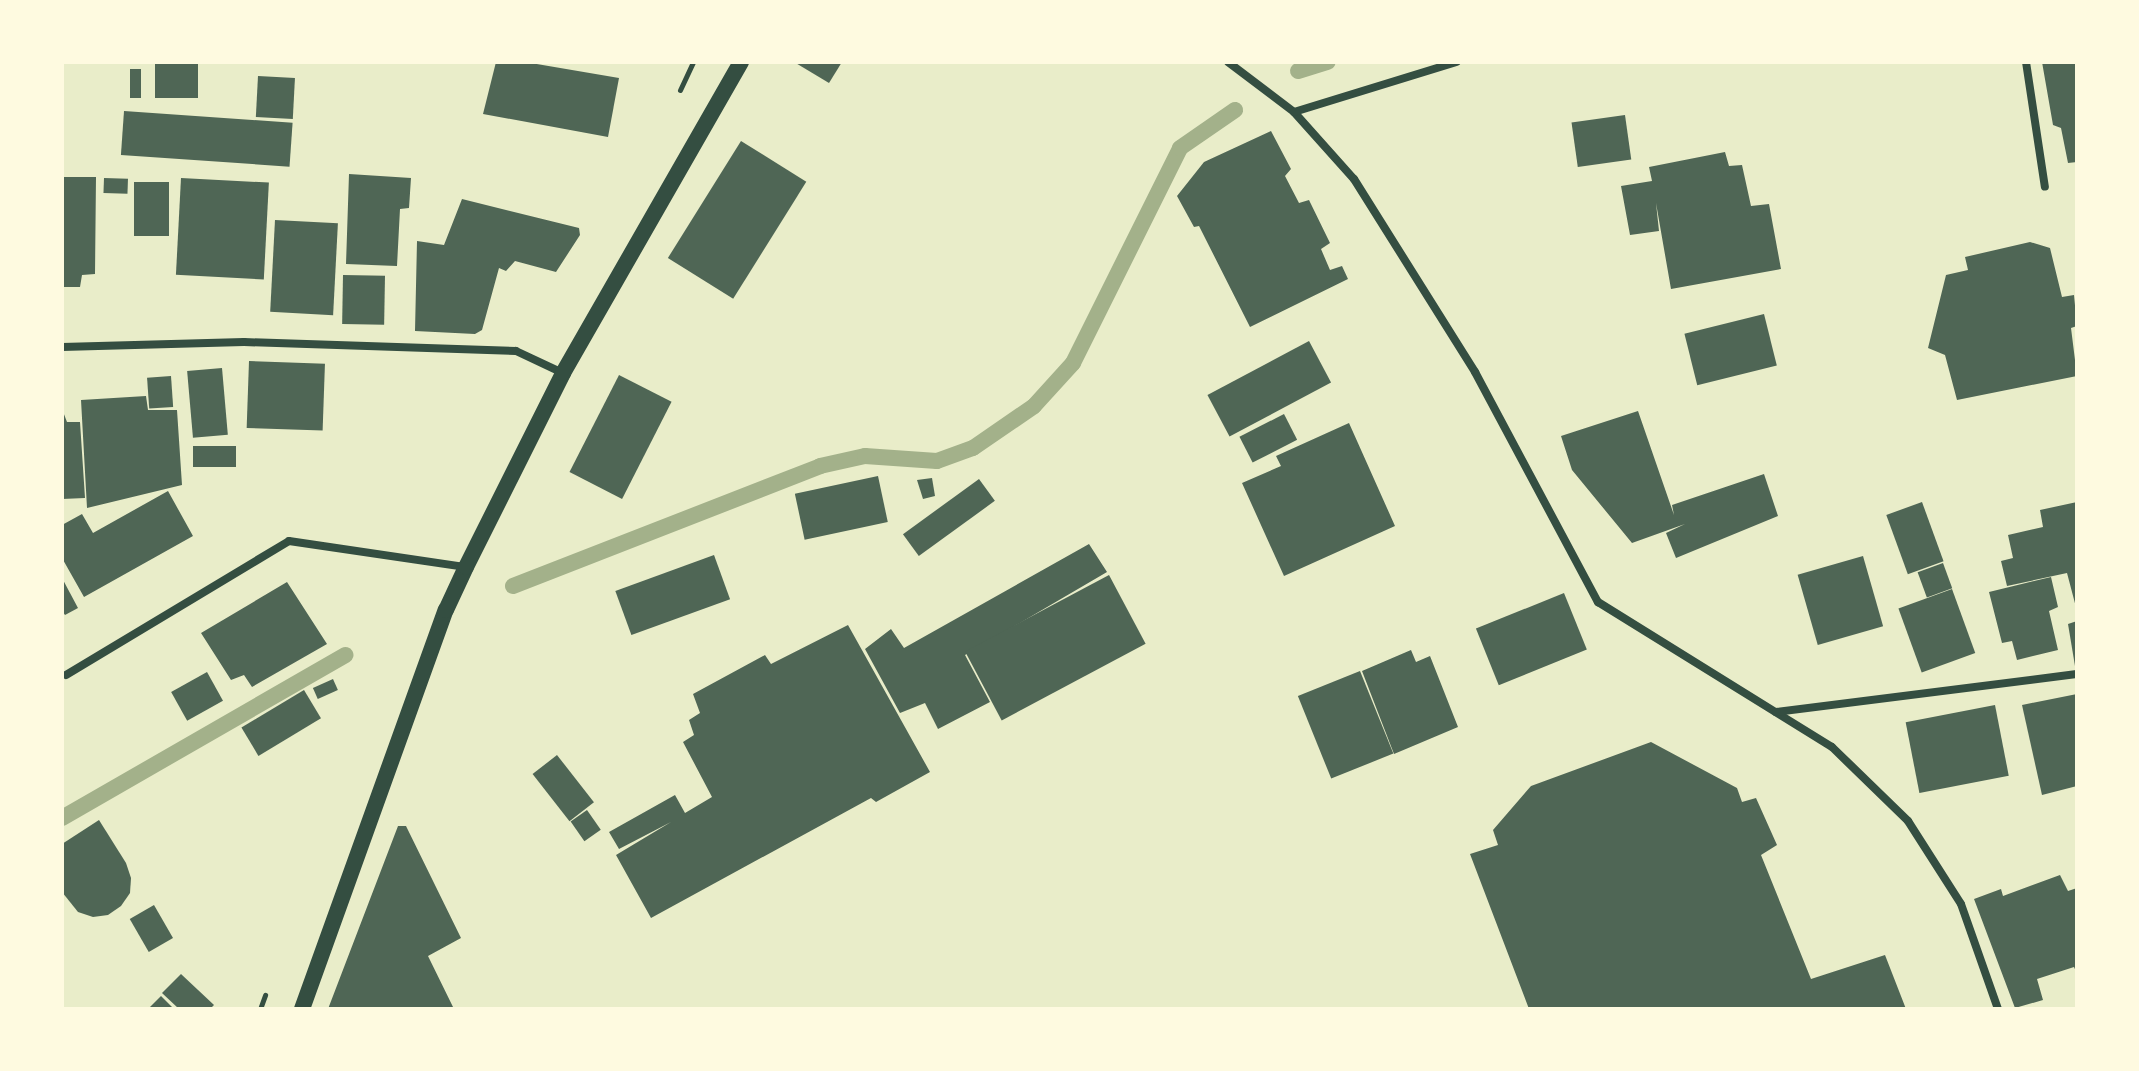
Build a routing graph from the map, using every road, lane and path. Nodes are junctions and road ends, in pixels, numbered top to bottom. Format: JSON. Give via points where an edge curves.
{"nodes":[{"id":1,"x":741,"y":62,"type":"edge"},
{"id":2,"x":1228,"y":62,"type":"edge"},
{"id":3,"x":1457,"y":62,"type":"edge"},
{"id":4,"x":2026,"y":62,"type":"edge"},
{"id":5,"x":1294,"y":112,"type":"junction"},
{"id":6,"x":2045,"y":187,"type":"dead end"},
{"id":7,"x":62,"y":347,"type":"edge"},
{"id":8,"x":563,"y":373,"type":"junction"},
{"id":9,"x":466,"y":567,"type":"junction"},
{"id":10,"x":2077,"y":674,"type":"edge"},
{"id":11,"x":66,"y":675,"type":"dead end"},
{"id":12,"x":1776,"y":712,"type":"junction"},
{"id":13,"x":302,"y":1009,"type":"edge"},
{"id":14,"x":1998,"y":1009,"type":"edge"}],
"edges":[{"from":1,"to":8,"type":"main road"},
{"from":2,"to":5,"type":"street"},
{"from":3,"to":5,"type":"street"},
{"from":4,"to":6,"type":"street"},
{"from":5,"to":12,"type":"street","via":[[1354,179],[1467,359],[1598,602]]},
{"from":7,"to":8,"type":"street","via":[[244,342],[516,351]]},
{"from":8,"to":9,"type":"main road"},
{"from":9,"to":11,"type":"street","via":[[289,541]]},
{"from":9,"to":13,"type":"main road"},
{"from":10,"to":12,"type":"street"},
{"from":12,"to":14,"type":"street","via":[[1832,747],[1908,821],[1961,904]]}]}
